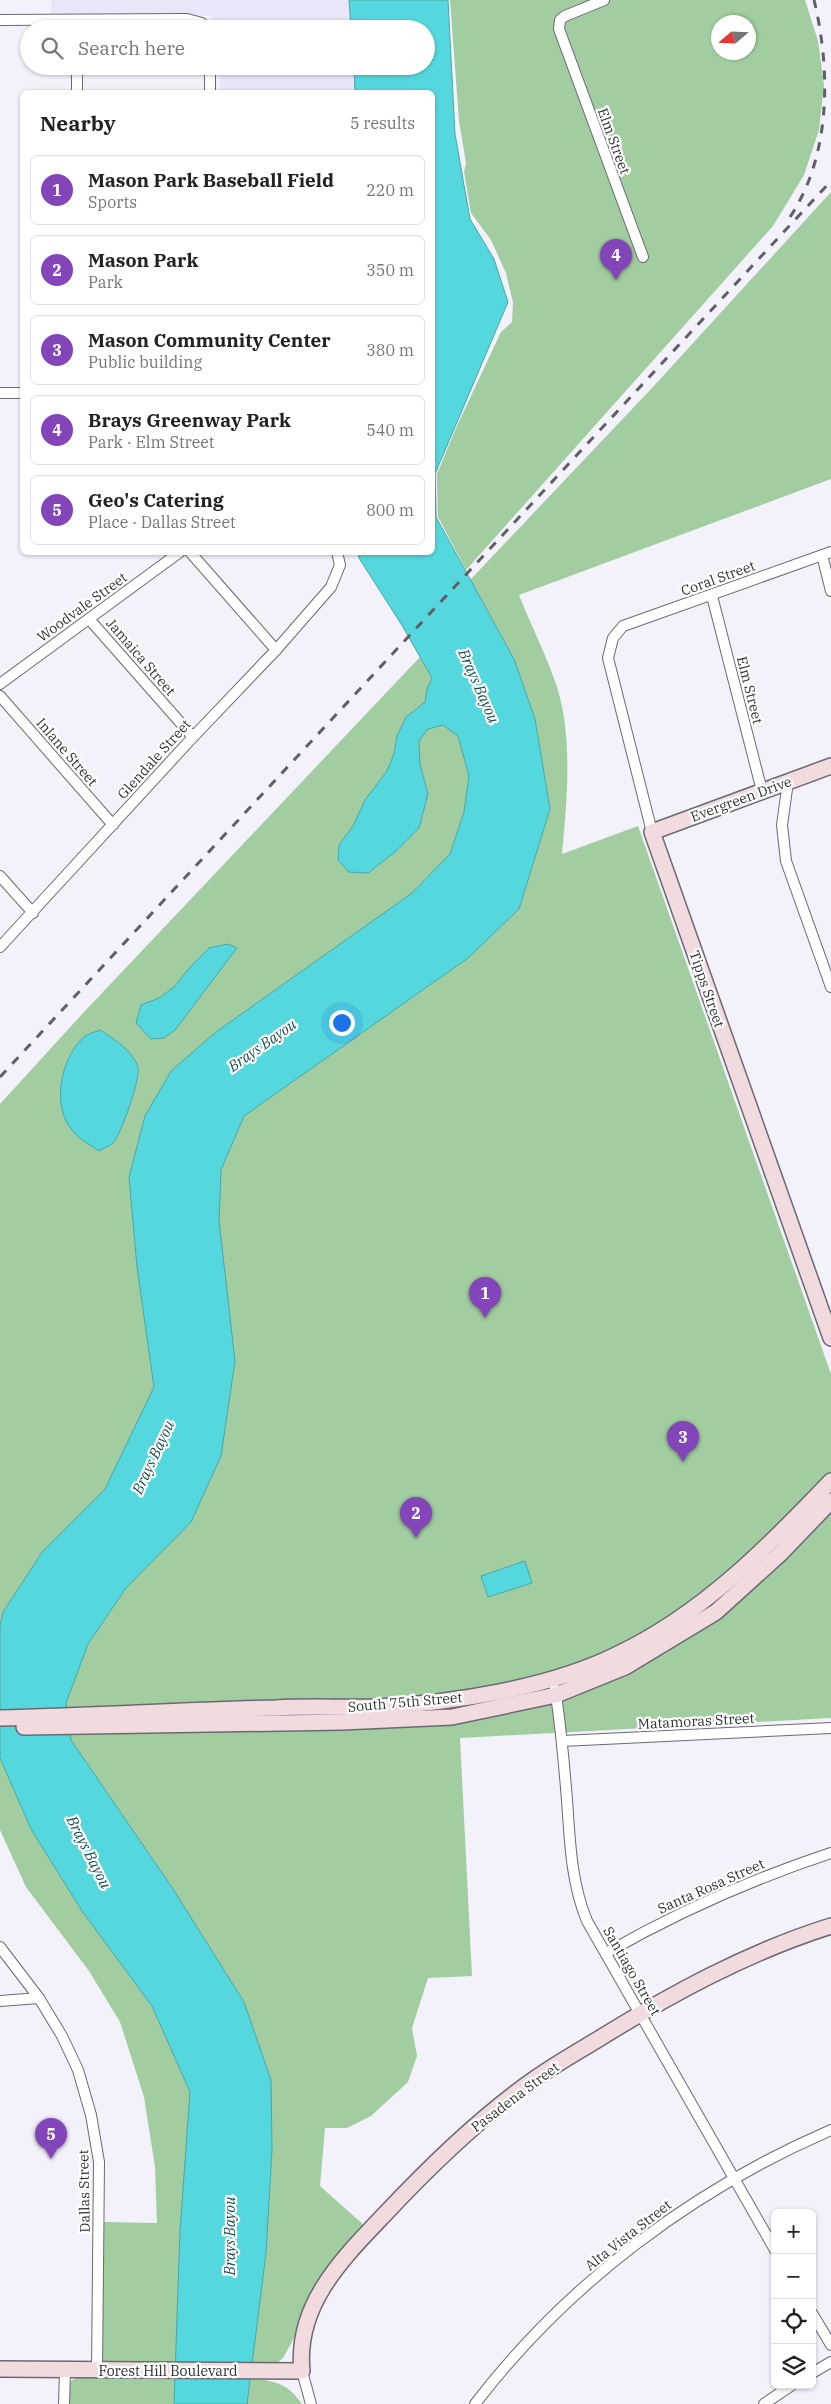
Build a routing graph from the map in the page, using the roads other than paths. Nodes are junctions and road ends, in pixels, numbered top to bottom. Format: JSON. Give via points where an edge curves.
{"nodes":[{"id":1,"x":604,"y":0,"type":"edge"},
{"id":2,"x":0,"y":20,"type":"edge"},
{"id":3,"x":165,"y":20,"type":"edge"},
{"id":4,"x":191,"y":20,"type":"edge"},
{"id":5,"x":20,"y":21,"type":"edge"},
{"id":6,"x":77,"y":75,"type":"edge"},
{"id":7,"x":210,"y":75,"type":"edge"},
{"id":8,"x":76,"y":90,"type":"edge"},
{"id":9,"x":210,"y":90,"type":"edge"},
{"id":10,"x":642,"y":257,"type":"dead end"},
{"id":11,"x":0,"y":393,"type":"edge"},
{"id":12,"x":20,"y":393,"type":"edge"},
{"id":13,"x":827,"y":553,"type":"edge"},
{"id":14,"x":176,"y":555,"type":"edge"},
{"id":15,"x":193,"y":555,"type":"edge"},
{"id":16,"x":338,"y":555,"type":"edge"},
{"id":17,"x":831,"y":591,"type":"edge"},
{"id":18,"x":712,"y":596,"type":"junction"},
{"id":19,"x":89,"y":619,"type":"junction"},
{"id":20,"x":616,"y":634,"type":"joint"},
{"id":21,"x":276,"y":650,"type":"junction"},
{"id":22,"x":0,"y":684,"type":"edge"},
{"id":23,"x":0,"y":696,"type":"edge"},
{"id":24,"x":193,"y":737,"type":"junction"},
{"id":25,"x":831,"y":766,"type":"edge"},
{"id":26,"x":788,"y":782,"type":"junction"},
{"id":27,"x":762,"y":791,"type":"junction"},
{"id":28,"x":113,"y":825,"type":"junction"},
{"id":29,"x":652,"y":832,"type":"junction"},
{"id":30,"x":0,"y":876,"type":"edge"},
{"id":31,"x":33,"y":913,"type":"junction"},
{"id":32,"x":0,"y":947,"type":"edge"},
{"id":33,"x":831,"y":987,"type":"edge"},
{"id":34,"x":831,"y":1338,"type":"edge"},
{"id":35,"x":831,"y":1480,"type":"edge"},
{"id":36,"x":831,"y":1500,"type":"edge"},
{"id":37,"x":706,"y":1599,"type":"junction"},
{"id":38,"x":716,"y":1612,"type":"junction"},
{"id":39,"x":553,"y":1678,"type":"junction"},
{"id":40,"x":556,"y":1695,"type":"junction"},
{"id":41,"x":0,"y":1718,"type":"edge"},
{"id":42,"x":94,"y":1721,"type":"junction"},
{"id":43,"x":0,"y":1728,"type":"edge"},
{"id":44,"x":831,"y":1728,"type":"edge"},
{"id":45,"x":562,"y":1741,"type":"junction"},
{"id":46,"x":831,"y":1853,"type":"edge"},
{"id":47,"x":831,"y":1926,"type":"edge"},
{"id":48,"x":1,"y":1952,"type":"edge"},
{"id":49,"x":606,"y":1953,"type":"junction"},
{"id":50,"x":39,"y":1998,"type":"junction"},
{"id":51,"x":0,"y":2001,"type":"edge"},
{"id":52,"x":640,"y":2013,"type":"junction"},
{"id":53,"x":831,"y":2130,"type":"edge"},
{"id":54,"x":734,"y":2180,"type":"junction"},
{"id":55,"x":771,"y":2243,"type":"edge"},
{"id":56,"x":816,"y":2320,"type":"edge"},
{"id":57,"x":831,"y":2345,"type":"edge"},
{"id":58,"x":831,"y":2362,"type":"edge"},
{"id":59,"x":0,"y":2369,"type":"edge"},
{"id":60,"x":65,"y":2371,"type":"junction"},
{"id":61,"x":97,"y":2371,"type":"junction"},
{"id":62,"x":302,"y":2371,"type":"junction"},
{"id":63,"x":816,"y":2371,"type":"edge"},
{"id":64,"x":786,"y":2389,"type":"edge"},
{"id":65,"x":64,"y":2404,"type":"edge"},
{"id":66,"x":311,"y":2404,"type":"edge"},
{"id":67,"x":475,"y":2404,"type":"edge"},
{"id":68,"x":764,"y":2404,"type":"edge"}],
"edges":[{"from":1,"to":10,"type":"street","name":"Elm Street","via":[[562,18],[560,35]]},
{"from":2,"to":5,"type":"street"},
{"from":3,"to":4,"type":"street"},
{"from":6,"to":8,"type":"street"},
{"from":7,"to":9,"type":"street"},
{"from":11,"to":12,"type":"street"},
{"from":13,"to":17,"type":"street"},
{"from":13,"to":18,"type":"street","name":"Coral Street"},
{"from":14,"to":19,"type":"street","name":"Woodvale Street"},
{"from":15,"to":21,"type":"street"},
{"from":16,"to":21,"type":"street","name":"Glendale Street","via":[[340,565],[329,590]]},
{"from":18,"to":20,"type":"street","name":"Coral Street","via":[[624,626]]},
{"from":18,"to":27,"type":"street","name":"Elm Street"},
{"from":19,"to":22,"type":"street","name":"Woodvale Street"},
{"from":19,"to":24,"type":"street","name":"Jamaica Street"},
{"from":20,"to":29,"type":"street","name":"Tipps Street","via":[[608,658]]},
{"from":21,"to":24,"type":"street","name":"Glendale Street"},
{"from":23,"to":28,"type":"street","name":"Inlane Street"},
{"from":24,"to":28,"type":"street","name":"Glendale Street"},
{"from":25,"to":26,"type":"main road","name":"Evergreen Drive"},
{"from":26,"to":27,"type":"main road","name":"Evergreen Drive"},
{"from":26,"to":33,"type":"street","via":[[782,825],[786,860]]},
{"from":27,"to":29,"type":"main road","name":"Evergreen Drive"},
{"from":28,"to":31,"type":"street","name":"Glendale Street"},
{"from":29,"to":34,"type":"main road","name":"Tipps Street"},
{"from":30,"to":31,"type":"street"},
{"from":31,"to":32,"type":"street","name":"Glendale Street"},
{"from":35,"to":37,"type":"main road","name":"South 75th Street","via":[[771,1544]]},
{"from":36,"to":38,"type":"main road","name":"South 75th Street","via":[[780,1554]]},
{"from":37,"to":38,"type":"main road"},
{"from":37,"to":39,"type":"main road","name":"South 75th Street","via":[[619,1654]]},
{"from":38,"to":40,"type":"main road","name":"South 75th Street","via":[[625,1667]]},
{"from":39,"to":40,"type":"street","name":"Santiago Street"},
{"from":39,"to":42,"type":"main road","name":"South 75th Street","via":[[451,1701],[376,1707],[276,1708]]},
{"from":40,"to":42,"type":"main road","name":"South 75th Street","via":[[452,1717],[342,1722]]},
{"from":40,"to":45,"type":"street","name":"Santiago Street"},
{"from":41,"to":42,"type":"main road","name":"South 75th Street"},
{"from":42,"to":43,"type":"main road","name":"South 75th Street"},
{"from":44,"to":45,"type":"street","name":"Matamoras Street"},
{"from":45,"to":49,"type":"street","name":"Santiago Street","via":[[576,1891],[587,1921]]},
{"from":46,"to":49,"type":"street","name":"Santa Rosa Street","via":[[714,1897]]},
{"from":47,"to":52,"type":"main road","name":"Pasadena Street","via":[[770,1948]]},
{"from":48,"to":50,"type":"street","name":"Dallas Street"},
{"from":49,"to":52,"type":"street","name":"Santiago Street"},
{"from":50,"to":51,"type":"street"},
{"from":50,"to":61,"type":"street","name":"Dallas Street","via":[[78,2070],[100,2162]]},
{"from":52,"to":54,"type":"street","name":"Santiago Street"},
{"from":52,"to":62,"type":"main road","name":"Pasadena Street","via":[[536,2078],[464,2136],[414,2182],[344,2258],[317,2295],[303,2332],[300,2350]]},
{"from":53,"to":54,"type":"street","name":"Alta Vista Street"},
{"from":54,"to":55,"type":"street","name":"Santiago Street"},
{"from":54,"to":67,"type":"street","name":"Alta Vista Street","via":[[679,2212],[565,2304],[505,2364]]},
{"from":56,"to":57,"type":"street"},
{"from":58,"to":63,"type":"street"},
{"from":59,"to":60,"type":"main road","name":"Forest Hill Boulevard"},
{"from":60,"to":61,"type":"main road","name":"Forest Hill Boulevard"},
{"from":60,"to":65,"type":"street"},
{"from":61,"to":62,"type":"main road","name":"Forest Hill Boulevard"},
{"from":62,"to":66,"type":"street"},
{"from":64,"to":68,"type":"street"}]}
